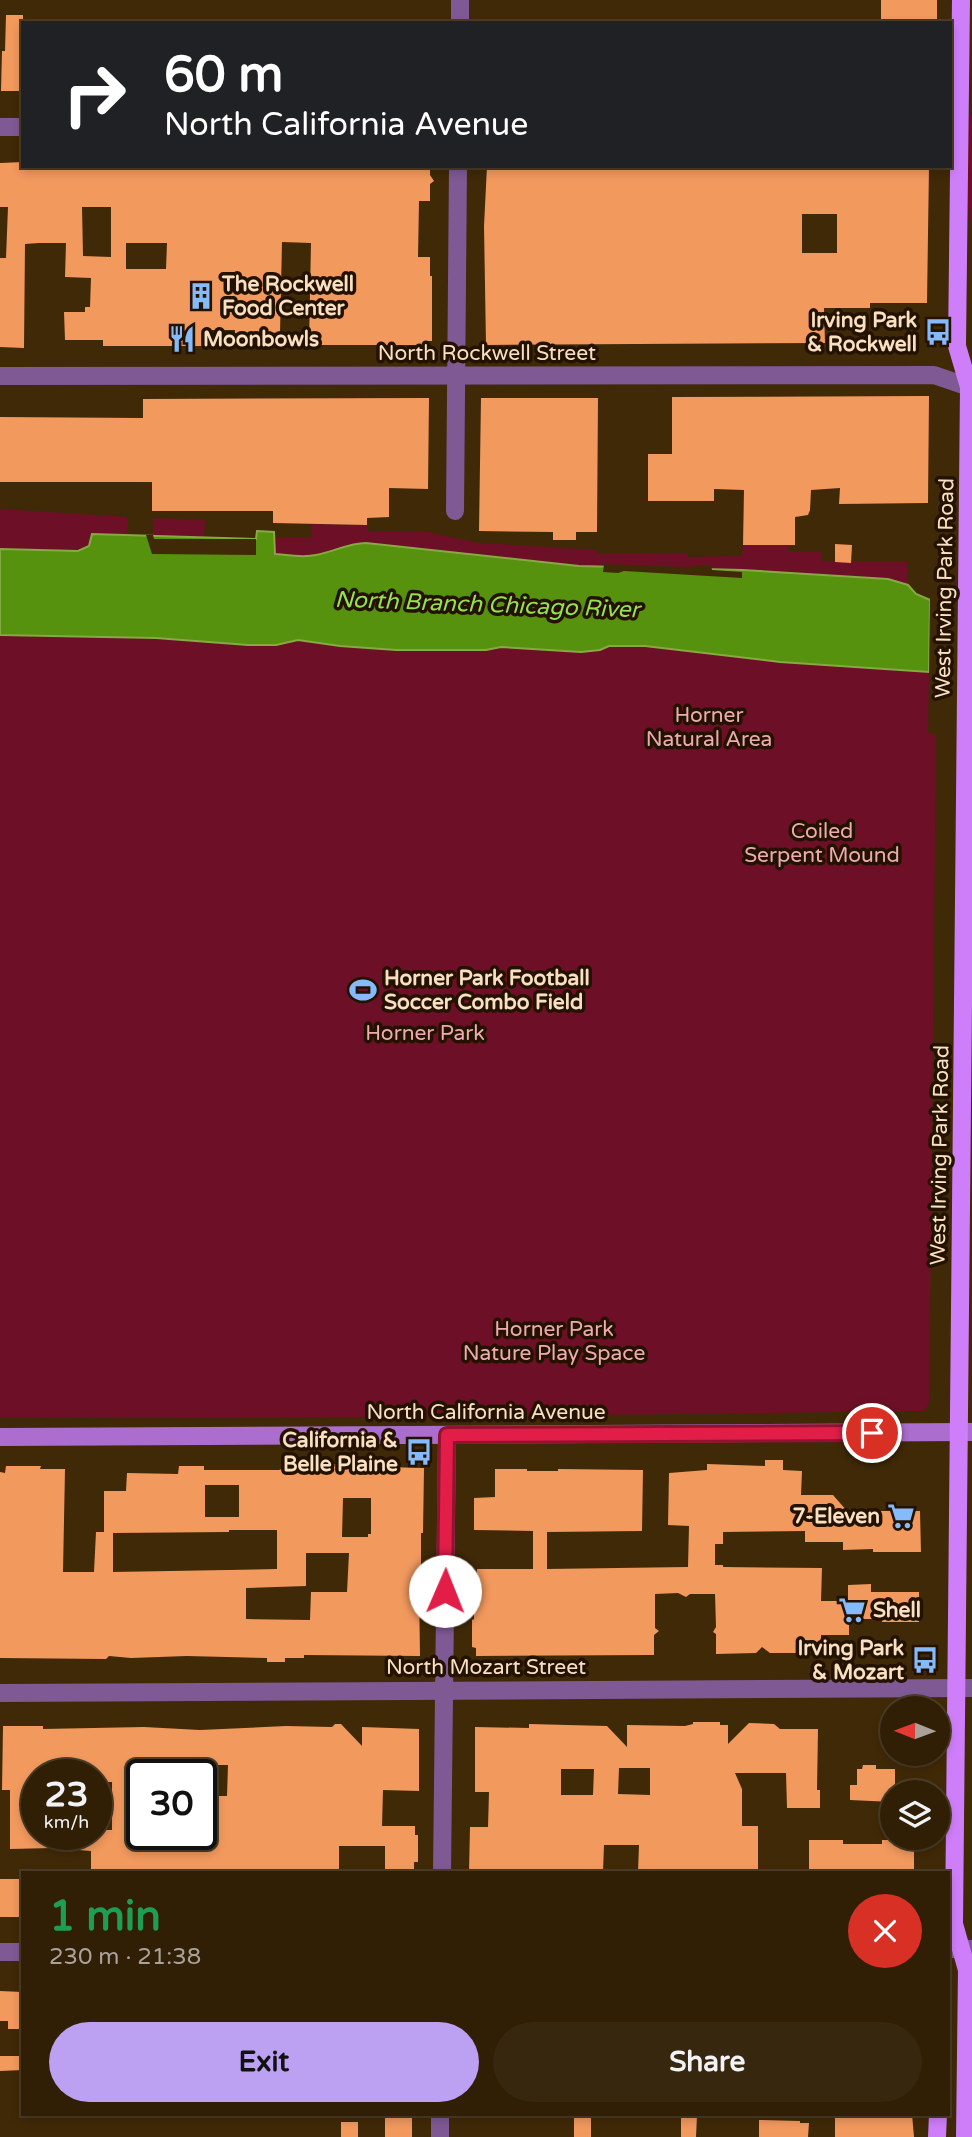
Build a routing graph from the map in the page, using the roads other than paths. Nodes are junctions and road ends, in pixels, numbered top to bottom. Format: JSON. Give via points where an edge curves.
{"nodes":[{"id":1,"x":460,"y":0,"type":"edge"},
{"id":2,"x":961,"y":0,"type":"edge"},
{"id":3,"x":460,"y":21,"type":"edge"},
{"id":4,"x":955,"y":124,"type":"edge"},
{"id":5,"x":0,"y":127,"type":"edge"},
{"id":6,"x":21,"y":127,"type":"edge"},
{"id":7,"x":458,"y":168,"type":"edge"},
{"id":8,"x":456,"y":375,"type":"junction"},
{"id":9,"x":0,"y":376,"type":"edge"},
{"id":10,"x":971,"y":386,"type":"edge"},
{"id":11,"x":455,"y":511,"type":"dead end"},
{"id":12,"x":967,"y":1157,"type":"edge"},
{"id":13,"x":966,"y":1432,"type":"edge"},
{"id":14,"x":447,"y":1435,"type":"junction"},
{"id":15,"x":0,"y":1437,"type":"edge"},
{"id":16,"x":964,"y":1688,"type":"edge"},
{"id":17,"x":444,"y":1690,"type":"junction"},
{"id":18,"x":0,"y":1693,"type":"edge"},
{"id":19,"x":442,"y":1871,"type":"edge"},
{"id":20,"x":957,"y":1942,"type":"edge"},
{"id":21,"x":0,"y":1952,"type":"edge"},
{"id":22,"x":21,"y":1952,"type":"edge"},
{"id":23,"x":440,"y":2116,"type":"edge"},
{"id":24,"x":938,"y":2116,"type":"edge"},
{"id":25,"x":440,"y":2137,"type":"edge"},
{"id":26,"x":937,"y":2137,"type":"edge"},
{"id":27,"x":965,"y":2137,"type":"edge"}],
"edges":[{"from":1,"to":3,"type":"street"},
{"from":2,"to":4,"type":"main road","name":"West Irving Park Road"},
{"from":4,"to":10,"type":"main road","name":"West Irving Park Road","via":[[957,346]]},
{"from":5,"to":6,"type":"street"},
{"from":7,"to":8,"type":"street"},
{"from":8,"to":9,"type":"street","name":"North Rockwell Street"},
{"from":8,"to":10,"type":"street","name":"North Rockwell Street","via":[[934,375]]},
{"from":8,"to":11,"type":"street"},
{"from":10,"to":12,"type":"main road","name":"West Irving Park Road"},
{"from":12,"to":13,"type":"main road","name":"West Irving Park Road"},
{"from":13,"to":14,"type":"street","name":"North California Avenue"},
{"from":13,"to":16,"type":"main road","name":"West Irving Park Road"},
{"from":14,"to":15,"type":"street","name":"North California Avenue"},
{"from":14,"to":17,"type":"street"},
{"from":16,"to":17,"type":"street","name":"North Mozart Street"},
{"from":16,"to":20,"type":"main road","name":"West Irving Park Road"},
{"from":17,"to":18,"type":"street","name":"North Mozart Street"},
{"from":17,"to":19,"type":"street"},
{"from":20,"to":27,"type":"main road","name":"West Irving Park Road","via":[[967,1970]]},
{"from":21,"to":22,"type":"street"},
{"from":23,"to":25,"type":"street"},
{"from":24,"to":26,"type":"main road"}]}
